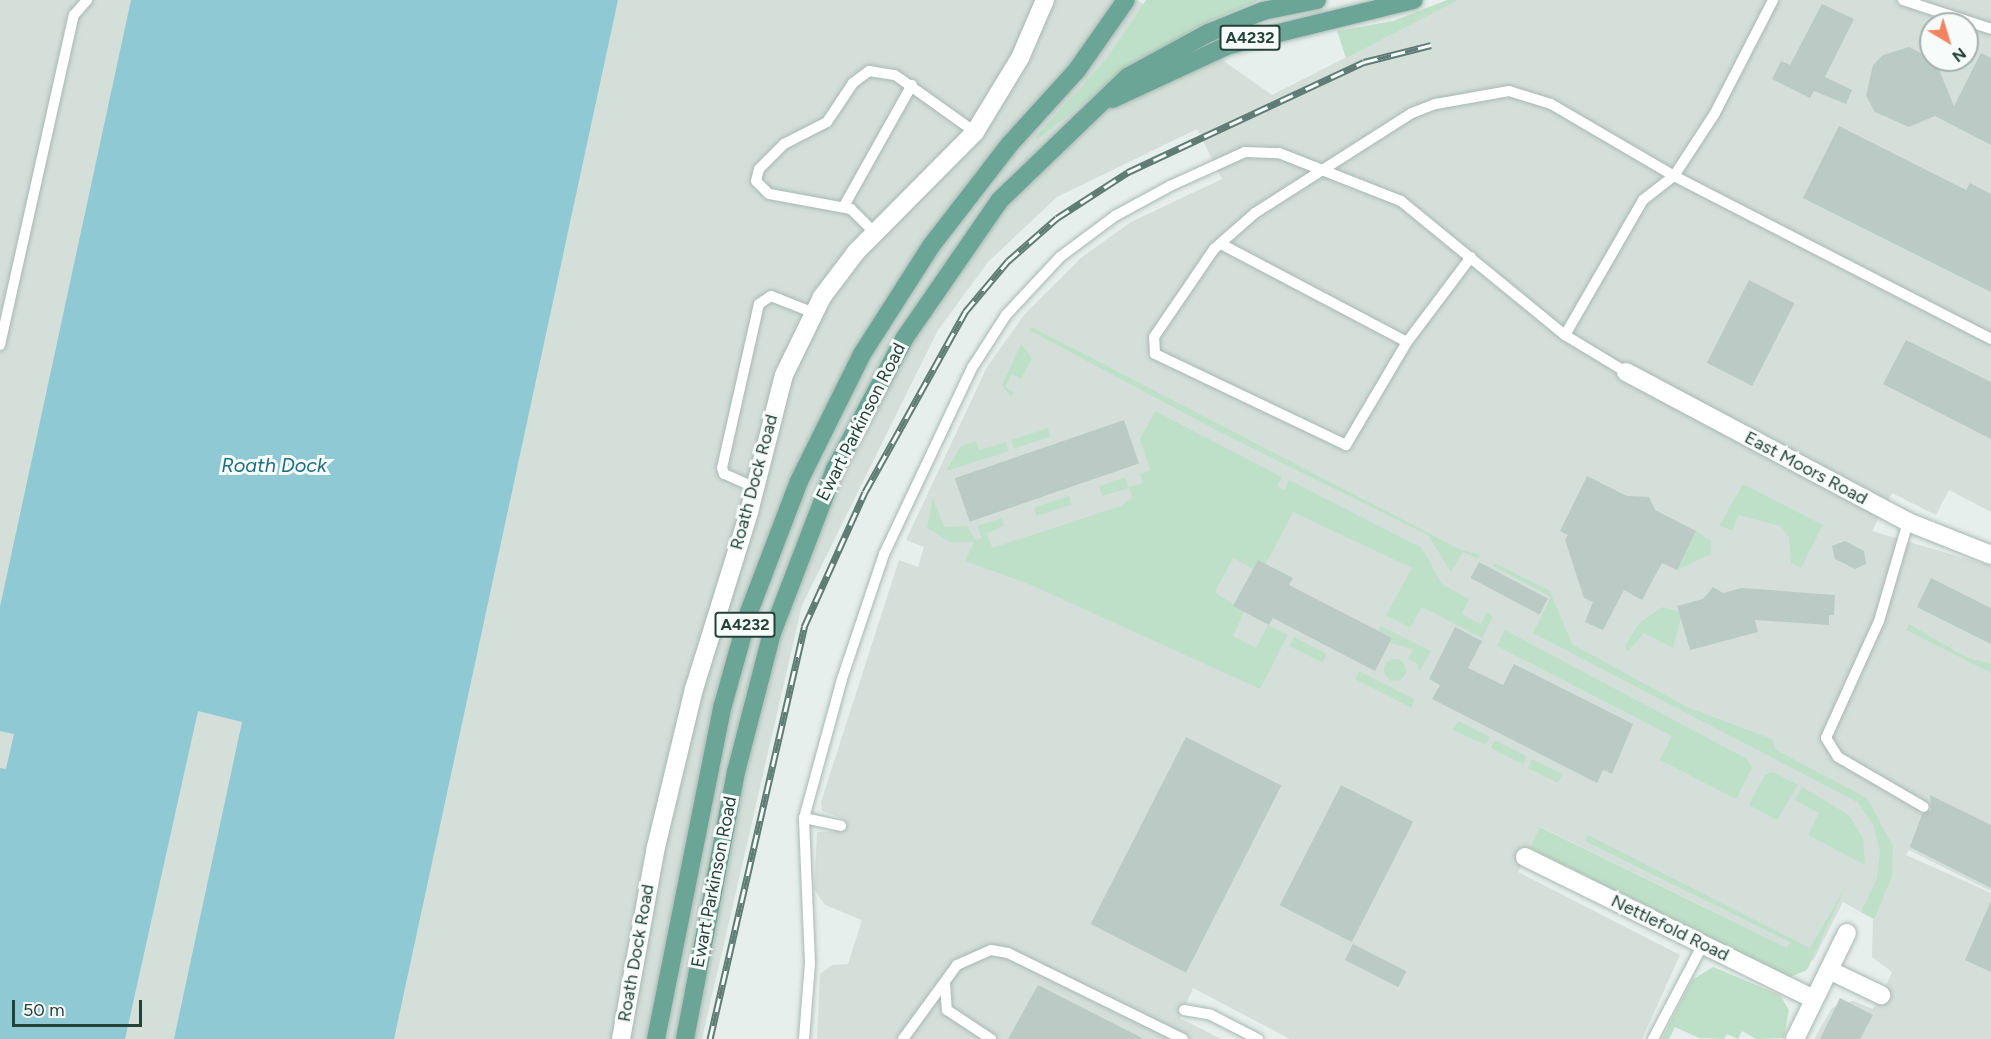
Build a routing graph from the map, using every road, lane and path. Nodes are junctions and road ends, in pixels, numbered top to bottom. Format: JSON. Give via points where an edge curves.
{"nodes":[{"id":1,"x":87,"y":0,"type":"edge"},
{"id":2,"x":1045,"y":0,"type":"edge"},
{"id":3,"x":1126,"y":0,"type":"edge"},
{"id":4,"x":1317,"y":0,"type":"edge"},
{"id":5,"x":1414,"y":0,"type":"edge"},
{"id":6,"x":1773,"y":0,"type":"edge"},
{"id":7,"x":1903,"y":0,"type":"edge"},
{"id":8,"x":1991,"y":29,"type":"edge"},
{"id":9,"x":912,"y":85,"type":"junction"},
{"id":10,"x":1097,"y":106,"type":"junction"},
{"id":11,"x":975,"y":132,"type":"junction"},
{"id":12,"x":1322,"y":168,"type":"junction"},
{"id":13,"x":1674,"y":176,"type":"junction"},
{"id":14,"x":844,"y":206,"type":"junction"},
{"id":15,"x":874,"y":232,"type":"junction"},
{"id":16,"x":1221,"y":244,"type":"junction"},
{"id":17,"x":1471,"y":257,"type":"junction"},
{"id":18,"x":814,"y":313,"type":"junction"},
{"id":19,"x":1565,"y":335,"type":"junction"},
{"id":20,"x":1991,"y":339,"type":"edge"},
{"id":21,"x":1407,"y":342,"type":"junction"},
{"id":22,"x":0,"y":345,"type":"edge"},
{"id":23,"x":1626,"y":372,"type":"joint"},
{"id":24,"x":756,"y":488,"type":"junction"},
{"id":25,"x":1908,"y":522,"type":"junction"},
{"id":26,"x":1991,"y":555,"type":"edge"},
{"id":27,"x":1924,"y":807,"type":"dead end"},
{"id":28,"x":804,"y":818,"type":"junction"},
{"id":29,"x":842,"y":826,"type":"dead end"},
{"id":30,"x":1525,"y":857,"type":"dead end"},
{"id":31,"x":1847,"y":933,"type":"dead end"},
{"id":32,"x":1703,"y":944,"type":"junction"},
{"id":33,"x":1829,"y":970,"type":"junction"},
{"id":34,"x":945,"y":980,"type":"junction"},
{"id":35,"x":1881,"y":995,"type":"dead end"},
{"id":36,"x":1814,"y":999,"type":"junction"},
{"id":37,"x":1184,"y":1010,"type":"dead end"},
{"id":38,"x":621,"y":1039,"type":"edge"},
{"id":39,"x":656,"y":1039,"type":"edge"},
{"id":40,"x":685,"y":1039,"type":"edge"},
{"id":41,"x":804,"y":1039,"type":"edge"},
{"id":42,"x":903,"y":1039,"type":"edge"},
{"id":43,"x":991,"y":1039,"type":"edge"},
{"id":44,"x":1183,"y":1039,"type":"edge"},
{"id":45,"x":1258,"y":1039,"type":"edge"},
{"id":46,"x":1653,"y":1039,"type":"edge"},
{"id":47,"x":1795,"y":1039,"type":"edge"}],
"edges":[{"from":1,"to":22,"type":"lane","via":[[74,15]]},
{"from":2,"to":11,"type":"street","name":"Roath Dock Road","via":[[1020,58]]},
{"from":3,"to":39,"type":"main road","name":"Ewart Parkinson Road","number":"A4232","via":[[1077,70],[1009,145],[931,246],[839,395],[762,575],[709,765]]},
{"from":4,"to":10,"type":"main road","name":"Ewart Parkinson Road","number":"A4232","via":[[1263,11],[1208,33],[1128,77]]},
{"from":5,"to":10,"type":"main road","number":"A4232","via":[[1229,45]]},
{"from":6,"to":13,"type":"lane","via":[[1715,113]]},
{"from":7,"to":8,"type":"lane"},
{"from":9,"to":11,"type":"lane"},
{"from":9,"to":14,"type":"lane"},
{"from":9,"to":14,"type":"lane","via":[[882,69],[869,71],[827,122],[784,144],[759,169],[756,181],[769,194]]},
{"from":10,"to":40,"type":"main road","name":"Ewart Parkinson Road","number":"A4232","via":[[1033,163],[954,261],[858,421],[786,590],[736,772]]},
{"from":11,"to":15,"type":"street","name":"Roath Dock Road"},
{"from":12,"to":13,"type":"lane","via":[[1412,113],[1469,94],[1509,91],[1551,104]]},
{"from":12,"to":16,"type":"lane","via":[[1255,213]]},
{"from":12,"to":17,"type":"lane","via":[[1401,201]]},
{"from":12,"to":28,"type":"lane","via":[[1260,151],[1215,165],[1090,234],[1006,315],[972,369],[884,554]]},
{"from":13,"to":19,"type":"lane","via":[[1643,200]]},
{"from":13,"to":20,"type":"lane"},
{"from":14,"to":15,"type":"lane"},
{"from":15,"to":18,"type":"street","name":"Roath Dock Road"},
{"from":16,"to":21,"type":"lane"},
{"from":16,"to":21,"type":"lane","via":[[1154,338],[1155,354],[1346,445]]},
{"from":17,"to":19,"type":"lane"},
{"from":17,"to":21,"type":"lane"},
{"from":18,"to":24,"type":"street","name":"Roath Dock Road","via":[[783,375]]},
{"from":18,"to":24,"type":"lane","via":[[771,296],[759,304],[722,468],[724,474]]},
{"from":19,"to":23,"type":"lane"},
{"from":23,"to":25,"type":"street","name":"East Moors Road"},
{"from":24,"to":38,"type":"street","name":"Roath Dock Road","via":[[694,688],[656,847]]},
{"from":25,"to":26,"type":"street","name":"East Moors Road"},
{"from":25,"to":27,"type":"lane","via":[[1879,621],[1826,738],[1838,757]]},
{"from":28,"to":29,"type":"lane"},
{"from":28,"to":41,"type":"lane","via":[[802,874],[810,963]]},
{"from":30,"to":32,"type":"street","name":"Nettlefold Road"},
{"from":31,"to":33,"type":"street"},
{"from":32,"to":36,"type":"street","name":"Nettlefold Road"},
{"from":32,"to":46,"type":"lane"},
{"from":33,"to":35,"type":"street"},
{"from":33,"to":36,"type":"street"},
{"from":34,"to":42,"type":"lane"},
{"from":34,"to":43,"type":"lane","via":[[947,1010]]},
{"from":34,"to":44,"type":"lane","via":[[976,953],[1008,953]]},
{"from":36,"to":47,"type":"street"},
{"from":37,"to":45,"type":"lane","via":[[1211,1015]]}]}
